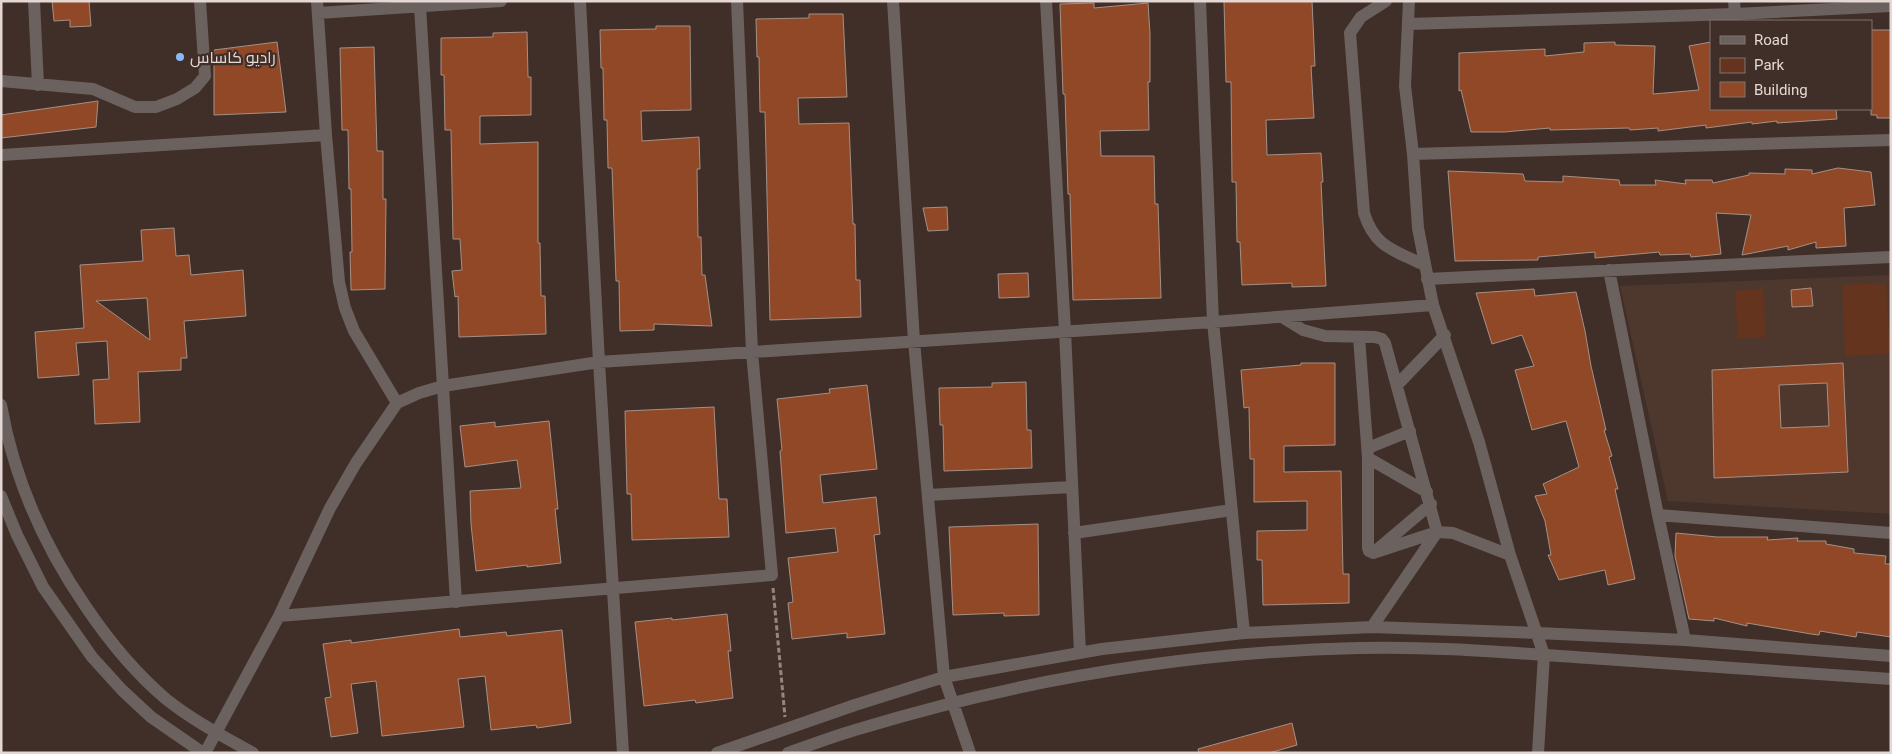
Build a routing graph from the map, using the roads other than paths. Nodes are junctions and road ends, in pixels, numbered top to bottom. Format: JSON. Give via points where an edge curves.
{"nodes":[{"id":1,"x":34,"y":1,"type":"edge"},
{"id":2,"x":200,"y":1,"type":"edge"},
{"id":3,"x":501,"y":1,"type":"edge"},
{"id":4,"x":580,"y":1,"type":"edge"},
{"id":5,"x":737,"y":1,"type":"edge"},
{"id":6,"x":893,"y":1,"type":"edge"},
{"id":7,"x":1046,"y":1,"type":"edge"},
{"id":8,"x":1200,"y":1,"type":"edge"},
{"id":9,"x":1386,"y":1,"type":"edge"},
{"id":10,"x":1409,"y":1,"type":"edge"},
{"id":11,"x":1734,"y":1,"type":"edge"},
{"id":12,"x":420,"y":6,"type":"junction"},
{"id":13,"x":1891,"y":6,"type":"edge"},
{"id":14,"x":317,"y":7,"type":"edge"},
{"id":15,"x":1735,"y":14,"type":"junction"},
{"id":16,"x":1408,"y":24,"type":"junction"},
{"id":17,"x":1,"y":81,"type":"edge"},
{"id":18,"x":38,"y":84,"type":"junction"},
{"id":19,"x":326,"y":134,"type":"junction"},
{"id":20,"x":1891,"y":140,"type":"edge"},
{"id":21,"x":1413,"y":154,"type":"junction"},
{"id":22,"x":1,"y":155,"type":"edge"},
{"id":23,"x":1891,"y":257,"type":"edge"},
{"id":24,"x":1424,"y":265,"type":"junction"},
{"id":25,"x":1609,"y":270,"type":"junction"},
{"id":26,"x":1427,"y":279,"type":"junction"},
{"id":27,"x":1433,"y":305,"type":"junction"},
{"id":28,"x":1282,"y":317,"type":"junction"},
{"id":29,"x":1214,"y":322,"type":"junction"},
{"id":30,"x":1065,"y":331,"type":"junction"},
{"id":31,"x":1445,"y":335,"type":"junction"},
{"id":32,"x":1359,"y":337,"type":"junction"},
{"id":33,"x":914,"y":341,"type":"junction"},
{"id":34,"x":752,"y":352,"type":"junction"},
{"id":35,"x":599,"y":362,"type":"junction"},
{"id":36,"x":1396,"y":385,"type":"junction"},
{"id":37,"x":442,"y":386,"type":"junction"},
{"id":38,"x":397,"y":403,"type":"junction"},
{"id":39,"x":1,"y":405,"type":"edge"},
{"id":40,"x":1410,"y":431,"type":"junction"},
{"id":41,"x":1368,"y":453,"type":"junction"},
{"id":42,"x":1072,"y":487,"type":"junction"},
{"id":43,"x":928,"y":495,"type":"junction"},
{"id":44,"x":1,"y":496,"type":"edge"},
{"id":45,"x":1429,"y":498,"type":"junction"},
{"id":46,"x":1232,"y":510,"type":"junction"},
{"id":47,"x":1658,"y":515,"type":"junction"},
{"id":48,"x":1437,"y":532,"type":"junction"},
{"id":49,"x":1074,"y":533,"type":"junction"},
{"id":50,"x":1891,"y":533,"type":"edge"},
{"id":51,"x":1373,"y":553,"type":"junction"},
{"id":52,"x":1510,"y":555,"type":"junction"},
{"id":53,"x":613,"y":588,"type":"junction"},
{"id":54,"x":456,"y":602,"type":"junction"},
{"id":55,"x":279,"y":616,"type":"junction"},
{"id":56,"x":1372,"y":627,"type":"junction"},
{"id":57,"x":1244,"y":633,"type":"junction"},
{"id":58,"x":1538,"y":633,"type":"junction"},
{"id":59,"x":1685,"y":640,"type":"junction"},
{"id":60,"x":1080,"y":653,"type":"junction"},
{"id":61,"x":1544,"y":655,"type":"junction"},
{"id":62,"x":1891,"y":656,"type":"edge"},
{"id":63,"x":944,"y":677,"type":"junction"},
{"id":64,"x":1891,"y":679,"type":"edge"},
{"id":65,"x":952,"y":704,"type":"junction"},
{"id":66,"x":217,"y":733,"type":"junction"},
{"id":67,"x":204,"y":753,"type":"edge"},
{"id":68,"x":254,"y":753,"type":"edge"},
{"id":69,"x":623,"y":753,"type":"edge"},
{"id":70,"x":717,"y":753,"type":"edge"},
{"id":71,"x":788,"y":753,"type":"edge"},
{"id":72,"x":970,"y":753,"type":"edge"},
{"id":73,"x":1538,"y":753,"type":"edge"}],
"edges":[{"from":1,"to":18,"type":"street"},
{"from":2,"to":18,"type":"street","via":[[204,76],[195,88],[177,99],[156,107],[135,107],[93,89]]},
{"from":3,"to":12,"type":"street"},
{"from":4,"to":35,"type":"street"},
{"from":5,"to":34,"type":"street"},
{"from":6,"to":33,"type":"street"},
{"from":7,"to":30,"type":"street"},
{"from":8,"to":29,"type":"street"},
{"from":9,"to":24,"type":"street","via":[[1361,17],[1350,33],[1364,213],[1369,228],[1380,243]]},
{"from":10,"to":16,"type":"street"},
{"from":11,"to":15,"type":"street"},
{"from":12,"to":14,"type":"street"},
{"from":12,"to":37,"type":"street"},
{"from":13,"to":15,"type":"street"},
{"from":14,"to":19,"type":"street"},
{"from":15,"to":16,"type":"street"},
{"from":16,"to":21,"type":"street","via":[[1405,86]]},
{"from":17,"to":18,"type":"street"},
{"from":19,"to":22,"type":"street"},
{"from":19,"to":38,"type":"street","via":[[339,282],[345,308],[354,331]]},
{"from":20,"to":21,"type":"street"},
{"from":21,"to":24,"type":"street"},
{"from":23,"to":25,"type":"street"},
{"from":24,"to":26,"type":"street"},
{"from":25,"to":26,"type":"street"},
{"from":25,"to":47,"type":"street"},
{"from":26,"to":27,"type":"street"},
{"from":27,"to":28,"type":"street"},
{"from":27,"to":31,"type":"street"},
{"from":28,"to":29,"type":"street"},
{"from":28,"to":32,"type":"street","via":[[1303,330],[1326,336]]},
{"from":29,"to":30,"type":"street"},
{"from":29,"to":46,"type":"street"},
{"from":30,"to":33,"type":"street"},
{"from":30,"to":42,"type":"street"},
{"from":31,"to":36,"type":"street"},
{"from":31,"to":52,"type":"street"},
{"from":32,"to":36,"type":"street","via":[[1382,339]]},
{"from":32,"to":41,"type":"street"},
{"from":33,"to":34,"type":"street"},
{"from":33,"to":43,"type":"street"},
{"from":34,"to":35,"type":"street"},
{"from":34,"to":53,"type":"street","via":[[772,575]]},
{"from":35,"to":37,"type":"street"},
{"from":35,"to":53,"type":"street"},
{"from":36,"to":40,"type":"street"},
{"from":37,"to":38,"type":"street"},
{"from":37,"to":54,"type":"street"},
{"from":38,"to":55,"type":"street","via":[[330,508]]},
{"from":39,"to":66,"type":"street","via":[[15,467],[33,513],[64,575],[110,642],[139,674],[166,699]]},
{"from":40,"to":41,"type":"street"},
{"from":40,"to":45,"type":"street"},
{"from":41,"to":45,"type":"street"},
{"from":41,"to":51,"type":"street","via":[[1368,548]]},
{"from":42,"to":43,"type":"street"},
{"from":42,"to":49,"type":"street"},
{"from":43,"to":63,"type":"street"},
{"from":44,"to":67,"type":"street","via":[[44,586],[92,657],[152,717]]},
{"from":45,"to":48,"type":"street"},
{"from":45,"to":51,"type":"street"},
{"from":46,"to":49,"type":"street"},
{"from":46,"to":57,"type":"street"},
{"from":47,"to":50,"type":"street"},
{"from":47,"to":59,"type":"street"},
{"from":48,"to":51,"type":"street"},
{"from":48,"to":52,"type":"street","via":[[1453,533]]},
{"from":48,"to":56,"type":"street"},
{"from":49,"to":60,"type":"street"},
{"from":52,"to":58,"type":"street"},
{"from":53,"to":54,"type":"street"},
{"from":53,"to":69,"type":"street"},
{"from":54,"to":55,"type":"street"},
{"from":55,"to":66,"type":"street"},
{"from":56,"to":57,"type":"street"},
{"from":56,"to":58,"type":"street"},
{"from":57,"to":60,"type":"street"},
{"from":58,"to":59,"type":"street"},
{"from":58,"to":61,"type":"street"},
{"from":59,"to":62,"type":"street"},
{"from":60,"to":63,"type":"street"},
{"from":61,"to":64,"type":"street"},
{"from":61,"to":65,"type":"street","via":[[1370,648],[1255,653],[1062,679]]},
{"from":61,"to":73,"type":"street"},
{"from":63,"to":65,"type":"street"},
{"from":63,"to":70,"type":"street"},
{"from":65,"to":71,"type":"street","via":[[862,728]]},
{"from":65,"to":72,"type":"street"},
{"from":66,"to":67,"type":"street"},
{"from":66,"to":68,"type":"street"}]}
